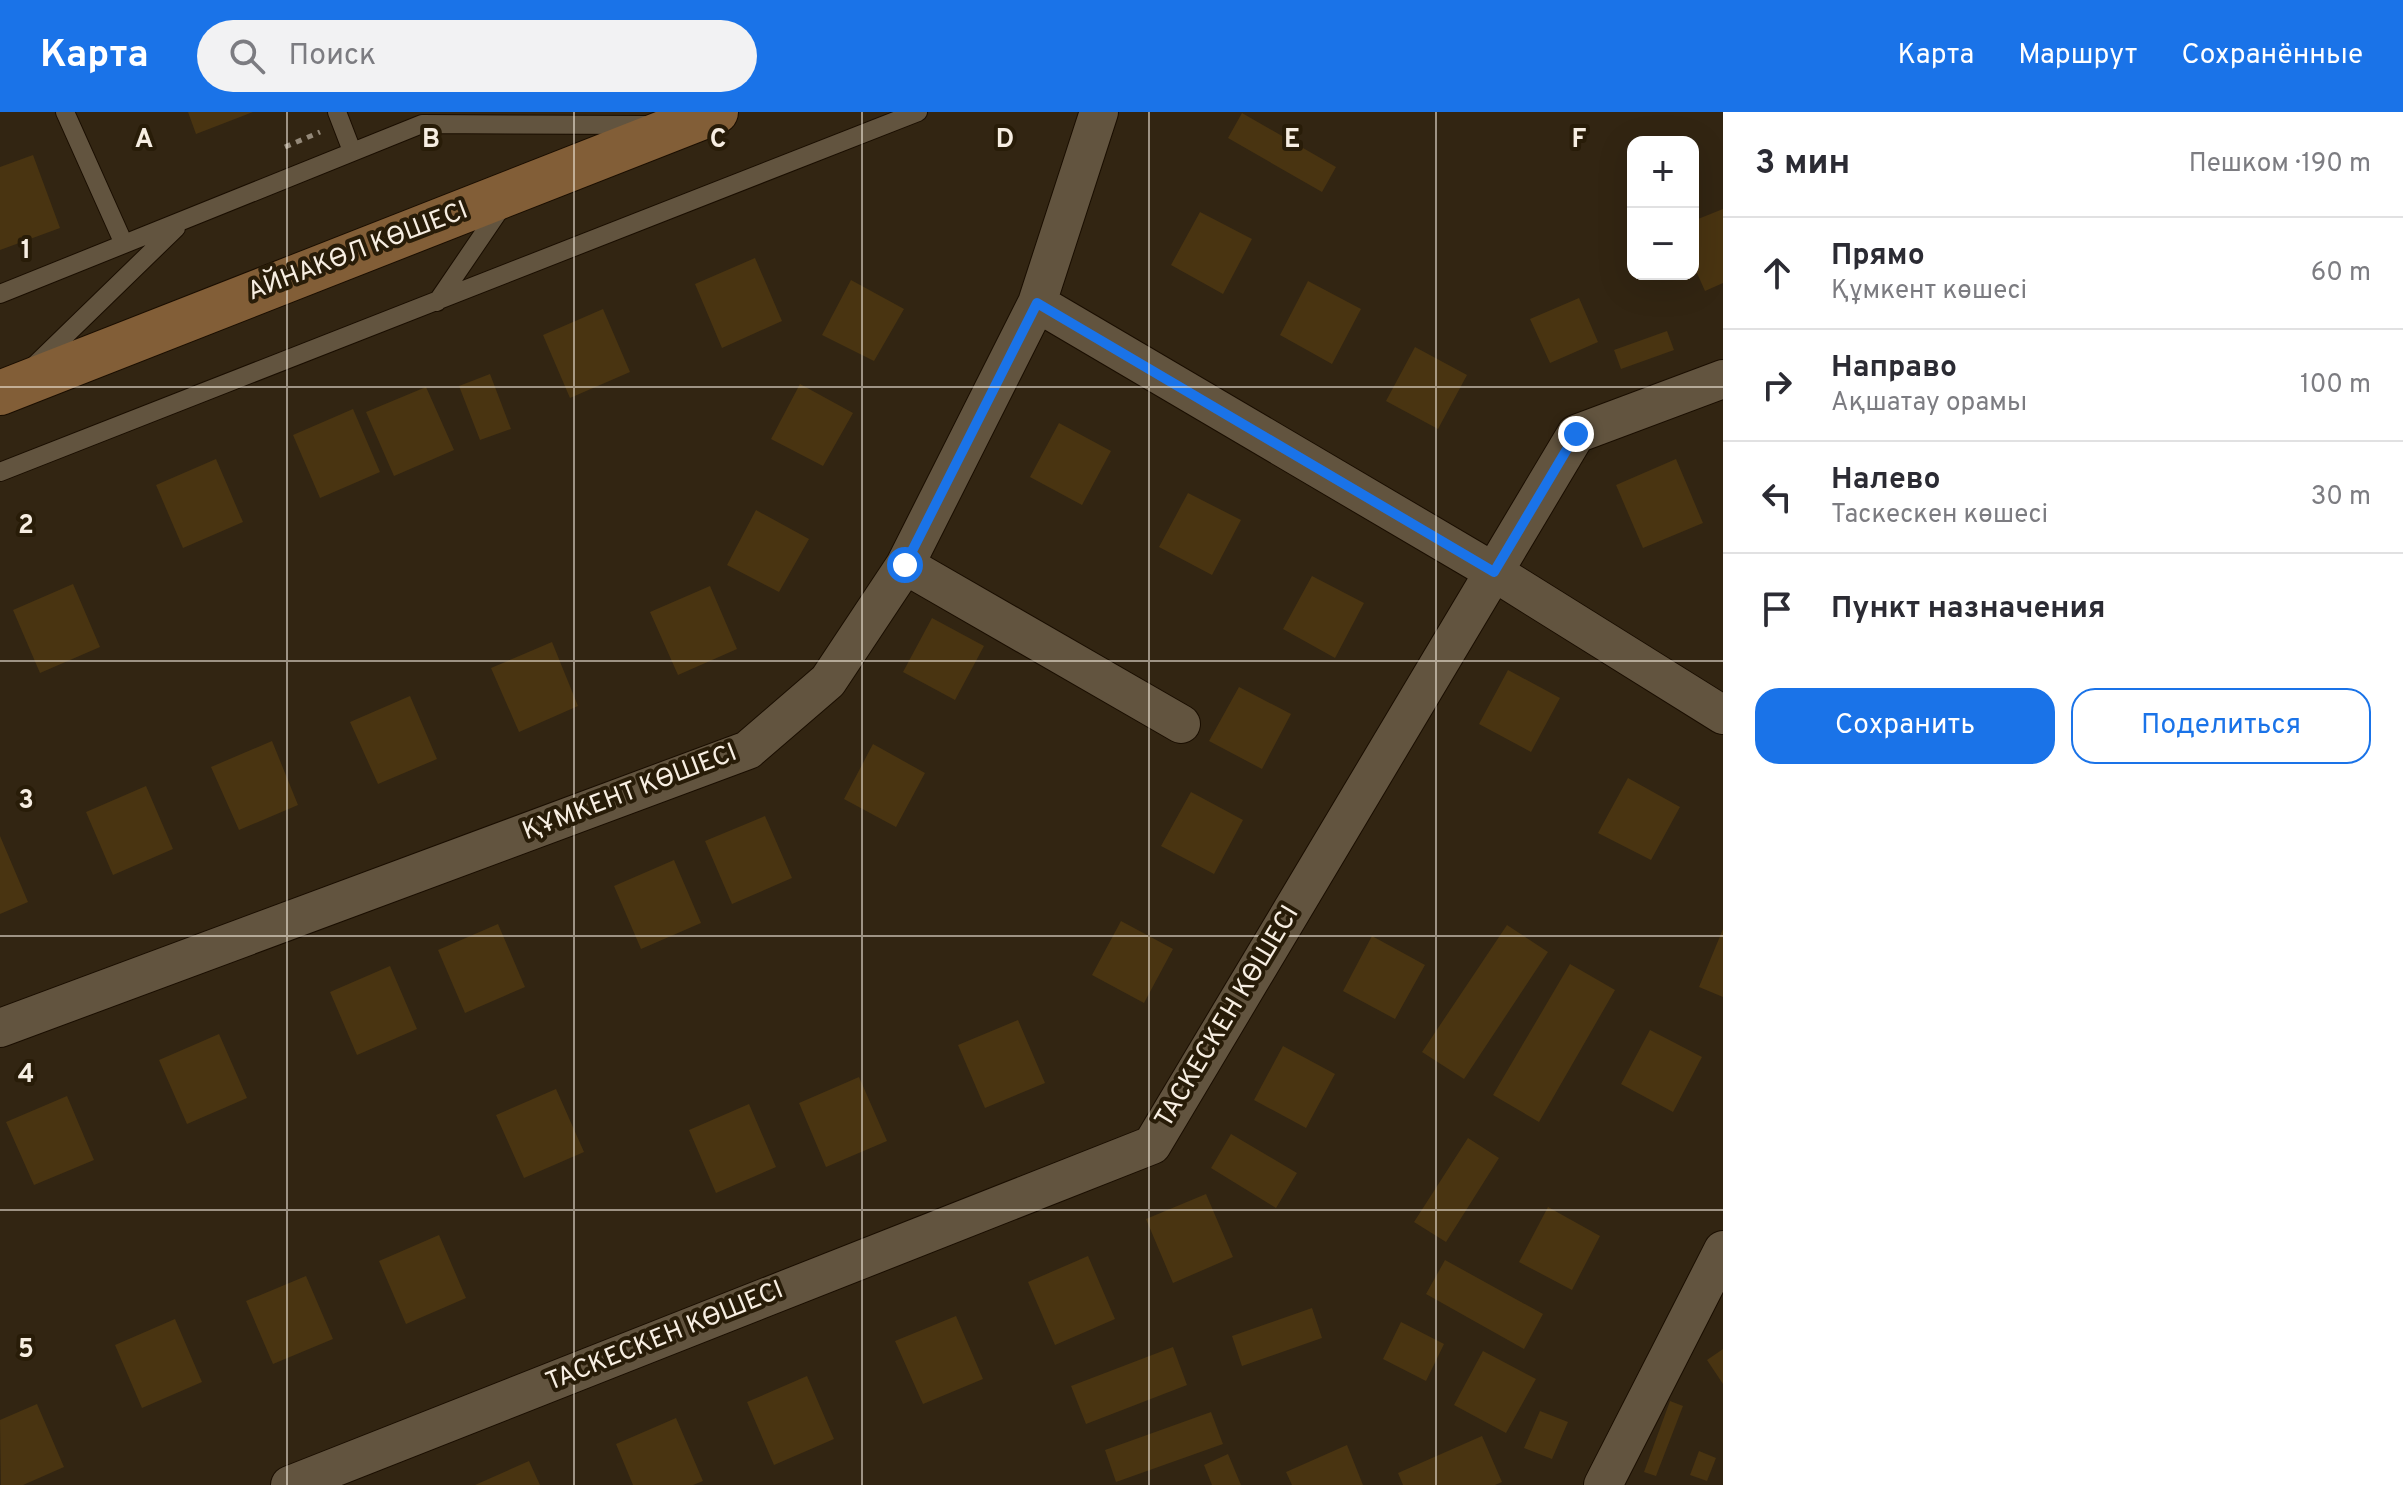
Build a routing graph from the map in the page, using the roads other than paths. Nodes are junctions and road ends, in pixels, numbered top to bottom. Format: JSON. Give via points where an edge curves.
{"nodes":[{"id":1,"x":65,"y":112,"type":"edge"},
{"id":2,"x":337,"y":112,"type":"edge"},
{"id":3,"x":454,"y":112,"type":"edge"},
{"id":4,"x":918,"y":112,"type":"edge"},
{"id":5,"x":1099,"y":112,"type":"edge"},
{"id":6,"x":699,"y":119,"type":"edge"},
{"id":7,"x":422,"y":124,"type":"junction"},
{"id":8,"x":352,"y":151,"type":"junction"},
{"id":9,"x":512,"y":192,"type":"junction"},
{"id":10,"x":183,"y":220,"type":"junction"},
{"id":11,"x":124,"y":244,"type":"junction"},
{"id":12,"x":0,"y":294,"type":"edge"},
{"id":13,"x":437,"y":302,"type":"junction"},
{"id":14,"x":1037,"y":303,"type":"junction"},
{"id":15,"x":1723,"y":379,"type":"edge"},
{"id":16,"x":5,"y":391,"type":"edge"},
{"id":17,"x":0,"y":472,"type":"edge"},
{"id":18,"x":905,"y":565,"type":"junction"},
{"id":19,"x":1494,"y":572,"type":"junction"},
{"id":20,"x":1723,"y":715,"type":"edge"},
{"id":21,"x":1181,"y":724,"type":"dead end"},
{"id":22,"x":0,"y":1028,"type":"edge"},
{"id":23,"x":1723,"y":1250,"type":"edge"},
{"id":24,"x":290,"y":1485,"type":"edge"},
{"id":25,"x":1603,"y":1485,"type":"edge"}],
"edges":[{"from":1,"to":11,"type":"lane"},
{"from":2,"to":8,"type":"lane"},
{"from":3,"to":7,"type":"lane"},
{"from":4,"to":13,"type":"lane"},
{"from":5,"to":14,"type":"street","name":"ҚҰМКЕНТ КӨШЕСІ"},
{"from":6,"to":7,"type":"lane"},
{"from":6,"to":9,"type":"main road","name":"АЙНАКӨЛ КӨШЕСІ"},
{"from":7,"to":8,"type":"lane"},
{"from":8,"to":10,"type":"lane"},
{"from":9,"to":13,"type":"lane"},
{"from":9,"to":16,"type":"main road","name":"АЙНАКӨЛ КӨШЕСІ"},
{"from":10,"to":11,"type":"lane"},
{"from":10,"to":16,"type":"lane"},
{"from":11,"to":12,"type":"lane"},
{"from":13,"to":17,"type":"lane"},
{"from":14,"to":18,"type":"street","name":"ҚҰМКЕНТ КӨШЕСІ"},
{"from":14,"to":19,"type":"street"},
{"from":15,"to":19,"type":"street","name":"ТАСКЕСКЕН КӨШЕСІ","via":[[1576,434]]},
{"from":18,"to":21,"type":"street"},
{"from":18,"to":22,"type":"street","name":"ҚҰМКЕНТ КӨШЕСІ","via":[[828,681],[748,750]]},
{"from":19,"to":20,"type":"street"},
{"from":19,"to":24,"type":"street","name":"ТАСКЕСКЕН КӨШЕСІ","via":[[1152,1145]]},
{"from":23,"to":25,"type":"street"}]}
